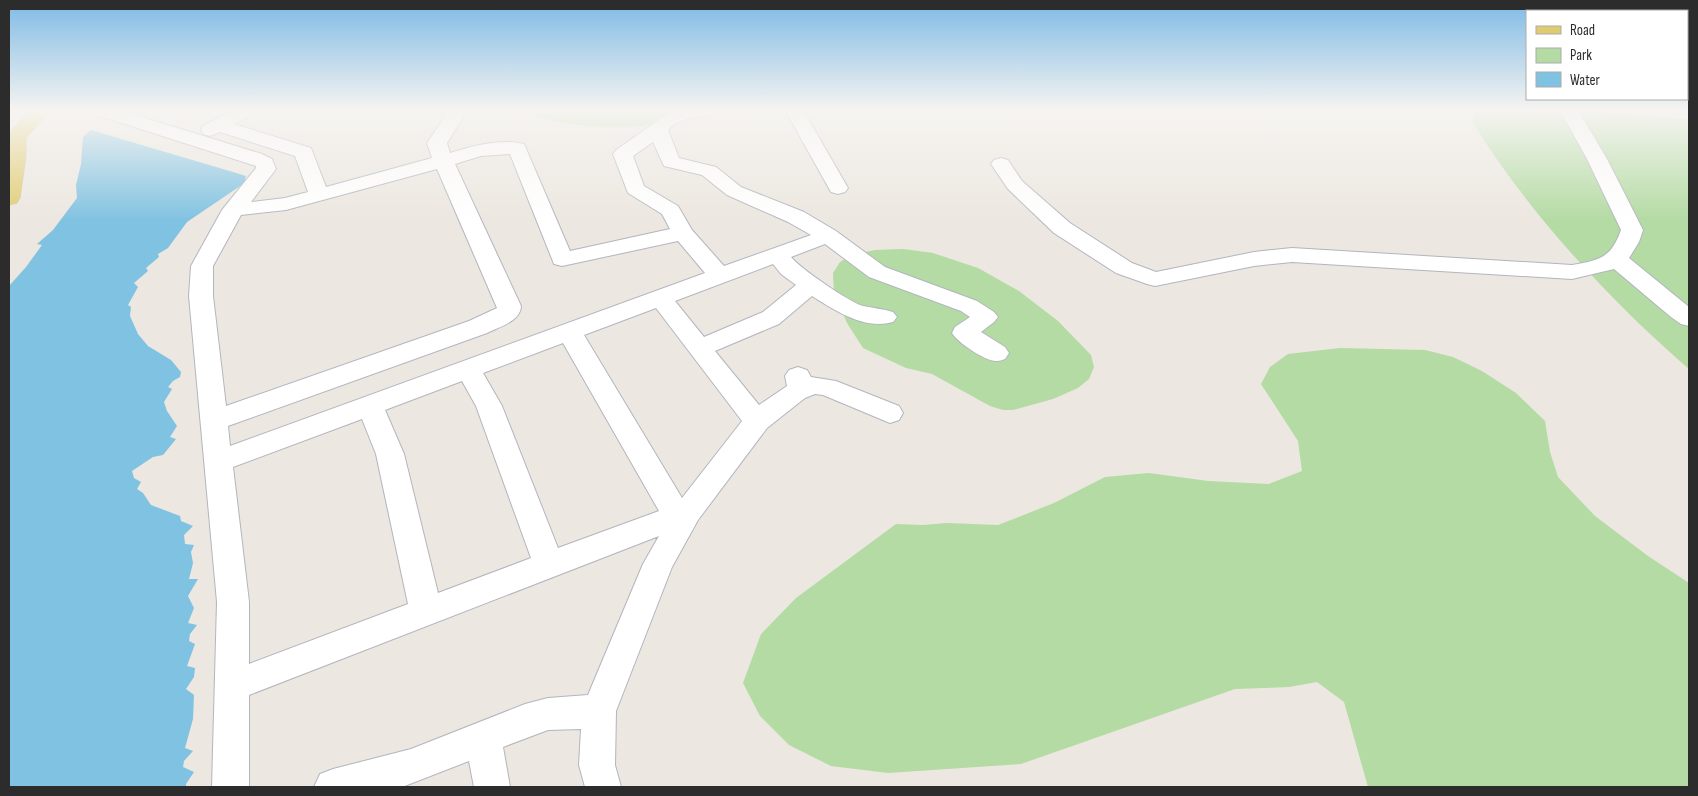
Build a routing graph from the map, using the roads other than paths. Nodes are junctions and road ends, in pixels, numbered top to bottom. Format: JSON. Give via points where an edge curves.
{"nodes":[{"id":1,"x":16,"y":147,"type":"edge"},
{"id":2,"x":220,"y":147,"type":"edge"},
{"id":3,"x":289,"y":147,"type":"edge"},
{"id":4,"x":438,"y":147,"type":"edge"},
{"id":5,"x":633,"y":147,"type":"edge"},
{"id":6,"x":665,"y":147,"type":"edge"},
{"id":7,"x":815,"y":147,"type":"edge"},
{"id":8,"x":1589,"y":147,"type":"edge"},
{"id":9,"x":442,"y":162,"type":"junction"},
{"id":10,"x":1002,"y":164,"type":"dead end"},
{"id":11,"x":838,"y":188,"type":"dead end"},
{"id":12,"x":319,"y":195,"type":"junction"},
{"id":13,"x":9,"y":198,"type":"edge"},
{"id":14,"x":234,"y":210,"type":"junction"},
{"id":15,"x":683,"y":234,"type":"junction"},
{"id":16,"x":828,"y":236,"type":"junction"},
{"id":17,"x":777,"y":255,"type":"junction"},
{"id":18,"x":1616,"y":260,"type":"junction"},
{"id":19,"x":720,"y":276,"type":"junction"},
{"id":20,"x":811,"y":286,"type":"junction"},
{"id":21,"x":661,"y":300,"type":"junction"},
{"id":22,"x":885,"y":316,"type":"dead end"},
{"id":23,"x":1689,"y":318,"type":"edge"},
{"id":24,"x":570,"y":333,"type":"junction"},
{"id":25,"x":699,"y":348,"type":"junction"},
{"id":26,"x":996,"y":353,"type":"dead end"},
{"id":27,"x":469,"y":370,"type":"junction"},
{"id":28,"x":370,"y":406,"type":"junction"},
{"id":29,"x":890,"y":413,"type":"dead end"},
{"id":30,"x":216,"y":420,"type":"junction"},
{"id":31,"x":757,"y":421,"type":"junction"},
{"id":32,"x":220,"y":461,"type":"junction"},
{"id":33,"x":682,"y":514,"type":"junction"},
{"id":34,"x":549,"y":565,"type":"junction"},
{"id":35,"x":426,"y":612,"type":"junction"},
{"id":36,"x":232,"y":686,"type":"junction"},
{"id":37,"x":599,"y":710,"type":"junction"},
{"id":38,"x":483,"y":738,"type":"junction"},
{"id":39,"x":411,"y":777,"type":"edge"},
{"id":40,"x":230,"y":787,"type":"edge"},
{"id":41,"x":334,"y":787,"type":"edge"},
{"id":42,"x":492,"y":787,"type":"edge"},
{"id":43,"x":603,"y":787,"type":"edge"}],
"edges":[{"from":1,"to":13,"type":"main road"},
{"from":2,"to":14,"type":"street","via":[[265,163],[266,169],[261,177]]},
{"from":3,"to":12,"type":"street","via":[[304,152]]},
{"from":4,"to":9,"type":"street"},
{"from":5,"to":15,"type":"street","via":[[623,154],[635,189],[671,210]]},
{"from":6,"to":16,"type":"street","via":[[671,162],[709,171],[734,191],[796,217]]},
{"from":7,"to":11,"type":"street"},
{"from":8,"to":18,"type":"street","via":[[1632,230],[1628,245]]},
{"from":9,"to":12,"type":"street"},
{"from":9,"to":15,"type":"street","via":[[479,150],[517,148],[562,259]]},
{"from":9,"to":30,"type":"street","via":[[509,312],[478,327]]},
{"from":10,"to":18,"type":"street","via":[[1015,186],[1062,228],[1124,268],[1155,279],[1254,259],[1292,255],[1572,272],[1602,267]]},
{"from":12,"to":14,"type":"street","via":[[260,208]]},
{"from":14,"to":30,"type":"street","via":[[202,266],[201,296]]},
{"from":15,"to":19,"type":"street"},
{"from":16,"to":17,"type":"street"},
{"from":16,"to":26,"type":"street","via":[[877,272],[982,313],[986,317],[964,333]]},
{"from":17,"to":19,"type":"street"},
{"from":17,"to":20,"type":"street"},
{"from":18,"to":23,"type":"street"},
{"from":19,"to":21,"type":"street"},
{"from":20,"to":22,"type":"street","via":[[854,312]]},
{"from":20,"to":25,"type":"street","via":[[771,318]]},
{"from":21,"to":24,"type":"street"},
{"from":21,"to":25,"type":"street"},
{"from":24,"to":27,"type":"street"},
{"from":24,"to":33,"type":"street"},
{"from":25,"to":31,"type":"street"},
{"from":27,"to":28,"type":"street"},
{"from":27,"to":34,"type":"street","via":[[489,406]]},
{"from":28,"to":32,"type":"street"},
{"from":28,"to":35,"type":"street","via":[[390,454]]},
{"from":29,"to":31,"type":"street","via":[[827,387],[797,383]]},
{"from":30,"to":32,"type":"street"},
{"from":31,"to":33,"type":"street"},
{"from":32,"to":36,"type":"street","via":[[234,602]]},
{"from":33,"to":34,"type":"street"},
{"from":33,"to":37,"type":"street","via":[[658,564]]},
{"from":34,"to":35,"type":"street"},
{"from":35,"to":36,"type":"street"},
{"from":36,"to":40,"type":"street"},
{"from":37,"to":38,"type":"street","via":[[548,714]]},
{"from":37,"to":43,"type":"street","via":[[597,765]]},
{"from":38,"to":39,"type":"street"},
{"from":38,"to":42,"type":"street"},
{"from":39,"to":41,"type":"street"}]}
